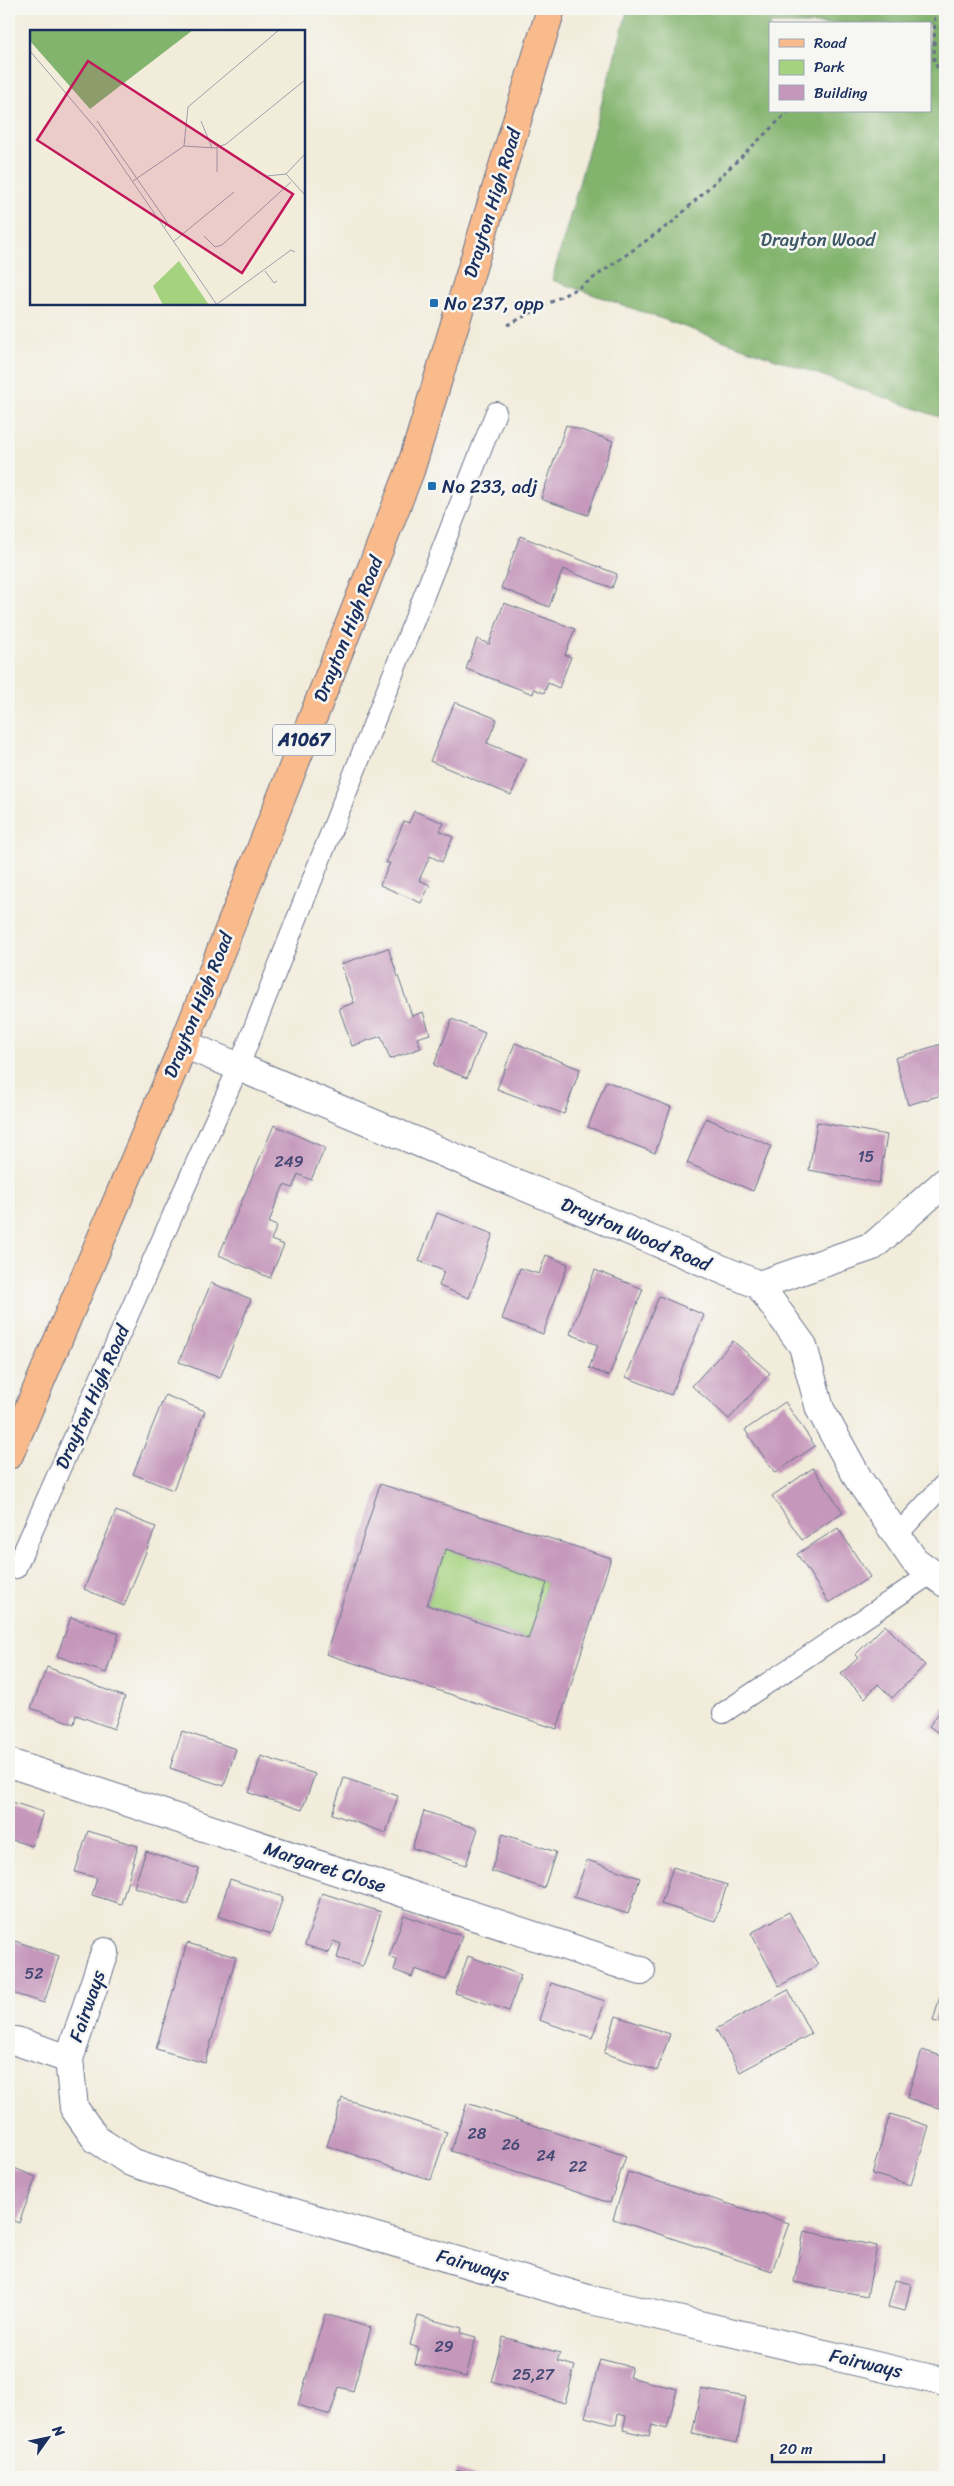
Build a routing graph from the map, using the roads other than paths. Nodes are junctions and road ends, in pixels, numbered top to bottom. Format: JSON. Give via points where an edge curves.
{"nodes":[{"id":1,"x":551,"y":9,"type":"edge"},
{"id":2,"x":496,"y":412,"type":"dead end"},
{"id":3,"x":184,"y":1044,"type":"junction"},
{"id":4,"x":239,"y":1066,"type":"junction"},
{"id":5,"x":945,"y":1182,"type":"edge"},
{"id":6,"x":759,"y":1285,"type":"junction"},
{"id":7,"x":9,"y":1455,"type":"edge"},
{"id":8,"x":945,"y":1483,"type":"edge"},
{"id":9,"x":898,"y":1535,"type":"junction"},
{"id":10,"x":9,"y":1569,"type":"edge"},
{"id":11,"x":939,"y":1578,"type":"edge"},
{"id":12,"x":723,"y":1714,"type":"dead end"},
{"id":13,"x":9,"y":1763,"type":"edge"},
{"id":14,"x":105,"y":1952,"type":"dead end"},
{"id":15,"x":641,"y":1971,"type":"dead end"},
{"id":16,"x":16,"y":2041,"type":"dead end"},
{"id":17,"x":69,"y":2059,"type":"junction"},
{"id":18,"x":945,"y":2382,"type":"edge"}],
"edges":[{"from":1,"to":3,"type":"main road","name":"Drayton High Road","number":"A1067","via":[[410,470]]},
{"from":2,"to":4,"type":"lane","name":"Drayton High Road"},
{"from":3,"to":4,"type":"street","name":"Drayton Wood Road"},
{"from":3,"to":7,"type":"main road","name":"Drayton High Road","number":"A1067"},
{"from":4,"to":6,"type":"street","name":"Drayton Wood Road"},
{"from":4,"to":10,"type":"lane","name":"Drayton High Road","via":[[16,1568]]},
{"from":5,"to":6,"type":"street","via":[[873,1246]]},
{"from":6,"to":9,"type":"street","via":[[803,1346],[820,1409],[859,1480]]},
{"from":8,"to":9,"type":"lane"},
{"from":9,"to":11,"type":"street","via":[[914,1560]]},
{"from":11,"to":12,"type":"lane"},
{"from":13,"to":15,"type":"street","name":"Margaret Close"},
{"from":14,"to":17,"type":"street","name":"Fairways"},
{"from":16,"to":17,"type":"street","name":"Fairways"},
{"from":17,"to":18,"type":"street","name":"Fairways","via":[[74,2108],[96,2139],[131,2162],[591,2300]]}]}
